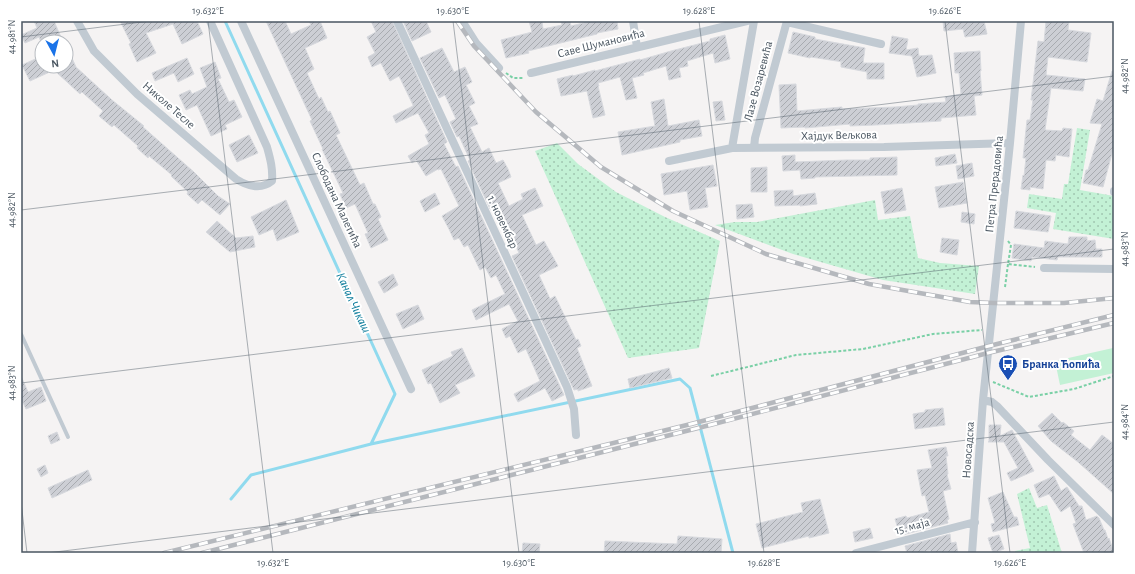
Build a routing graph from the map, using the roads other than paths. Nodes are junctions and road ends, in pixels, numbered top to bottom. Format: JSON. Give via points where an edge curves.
{"nodes":[{"id":1,"x":77,"y":21,"type":"edge"},
{"id":2,"x":210,"y":21,"type":"edge"},
{"id":3,"x":241,"y":21,"type":"edge"},
{"id":4,"x":397,"y":21,"type":"edge"},
{"id":5,"x":462,"y":21,"type":"edge"},
{"id":6,"x":633,"y":21,"type":"edge"},
{"id":7,"x":748,"y":21,"type":"edge"},
{"id":8,"x":754,"y":21,"type":"edge"},
{"id":9,"x":787,"y":21,"type":"edge"},
{"id":10,"x":1021,"y":21,"type":"edge"},
{"id":11,"x":881,"y":44,"type":"dead end"},
{"id":12,"x":637,"y":47,"type":"junction"},
{"id":13,"x":499,"y":68,"type":"road end"},
{"id":14,"x":531,"y":73,"type":"road end"},
{"id":15,"x":1010,"y":143,"type":"junction"},
{"id":16,"x":732,"y":148,"type":"junction"},
{"id":17,"x":754,"y":148,"type":"junction"},
{"id":18,"x":669,"y":161,"type":"dead end"},
{"id":19,"x":1044,"y":268,"type":"road end"},
{"id":20,"x":1114,"y":269,"type":"edge"},
{"id":21,"x":21,"y":334,"type":"edge"},
{"id":22,"x":988,"y":350,"type":"joint"},
{"id":23,"x":411,"y":389,"type":"dead end"},
{"id":24,"x":983,"y":400,"type":"junction"},
{"id":25,"x":576,"y":435,"type":"dead end"},
{"id":26,"x":68,"y":437,"type":"dead end"},
{"id":27,"x":975,"y":522,"type":"junction"},
{"id":28,"x":1114,"y":525,"type":"edge"},
{"id":29,"x":856,"y":553,"type":"edge"},
{"id":30,"x":972,"y":553,"type":"edge"}],
"edges":[{"from":1,"to":2,"type":"street","name":"Николе Тесле","via":[[94,51],[137,94],[236,179],[254,186],[268,184],[272,181],[272,164],[267,147]]},
{"from":3,"to":23,"type":"street","name":"Слободана Малетића"},
{"from":4,"to":25,"type":"street","name":"1. новембар","via":[[567,387],[574,409]]},
{"from":5,"to":13,"type":"street","via":[[476,43]]},
{"from":6,"to":12,"type":"street"},
{"from":7,"to":12,"type":"street","name":"Саве Шумановића"},
{"from":8,"to":16,"type":"street","name":"Лазе Возаревића"},
{"from":9,"to":11,"type":"street"},
{"from":9,"to":17,"type":"street","name":"Лазе Возаревића"},
{"from":10,"to":15,"type":"street","name":"Петра Прерадовића"},
{"from":12,"to":14,"type":"street","name":"Саве Шумановића"},
{"from":15,"to":17,"type":"street","name":"Хајдук Вељкова"},
{"from":15,"to":22,"type":"street","name":"Петра Прерадовића"},
{"from":16,"to":17,"type":"street","name":"Хајдук Вељкова"},
{"from":16,"to":18,"type":"street","name":"Хајдук Вељкова"},
{"from":19,"to":20,"type":"street"},
{"from":21,"to":26,"type":"lane"},
{"from":22,"to":24,"type":"street","name":"Новосадска"},
{"from":24,"to":27,"type":"street","name":"Новосадска"},
{"from":24,"to":28,"type":"street","via":[[997,406]]},
{"from":27,"to":29,"type":"street","name":"15. маја"},
{"from":27,"to":30,"type":"street","name":"Новосадска"}]}
